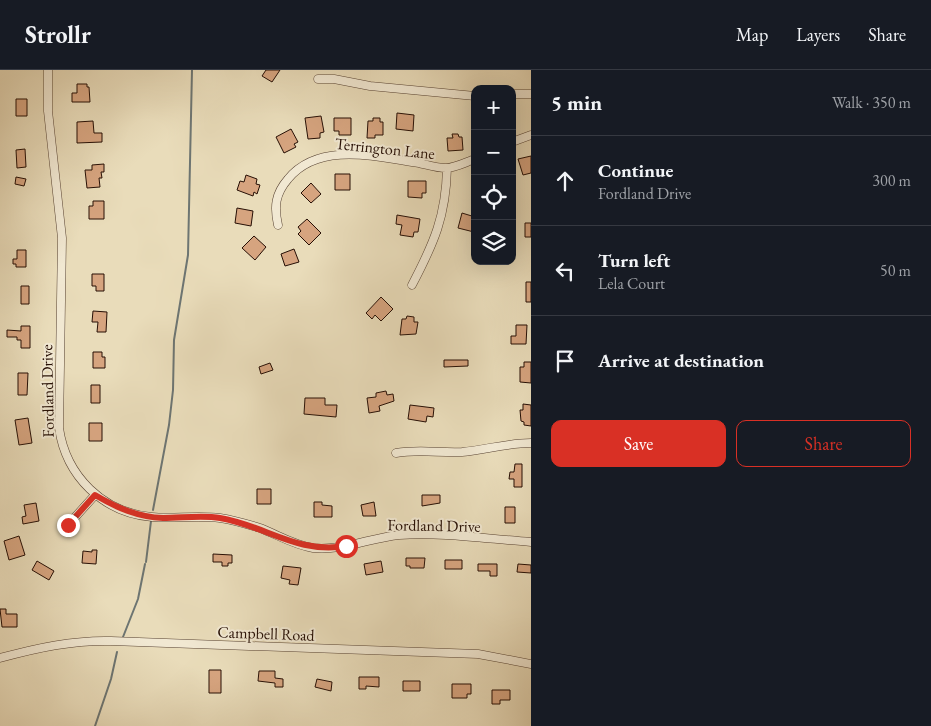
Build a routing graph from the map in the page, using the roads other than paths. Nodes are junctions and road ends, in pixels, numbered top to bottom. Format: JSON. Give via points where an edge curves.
{"nodes":[{"id":1,"x":48,"y":70,"type":"edge"},
{"id":2,"x":318,"y":79,"type":"dead end"},
{"id":3,"x":516,"y":94,"type":"edge"},
{"id":4,"x":531,"y":94,"type":"edge"},
{"id":5,"x":471,"y":96,"type":"edge"},
{"id":6,"x":531,"y":135,"type":"edge"},
{"id":7,"x":516,"y":141,"type":"edge"},
{"id":8,"x":471,"y":160,"type":"edge"},
{"id":9,"x":447,"y":168,"type":"junction"},
{"id":10,"x":278,"y":225,"type":"dead end"},
{"id":11,"x":412,"y":285,"type":"dead end"},
{"id":12,"x":531,"y":444,"type":"edge"},
{"id":13,"x":396,"y":453,"type":"dead end"},
{"id":14,"x":95,"y":495,"type":"junction"},
{"id":15,"x":68,"y":525,"type":"dead end"},
{"id":16,"x":531,"y":542,"type":"edge"},
{"id":17,"x":0,"y":658,"type":"edge"},
{"id":18,"x":531,"y":664,"type":"edge"}],
"edges":[{"from":1,"to":14,"type":"street","name":"Fordland Drive","via":[[48,111],[62,238],[59,428],[70,465]]},
{"from":2,"to":5,"type":"street"},
{"from":3,"to":4,"type":"street"},
{"from":6,"to":7,"type":"street"},
{"from":8,"to":9,"type":"street","name":"Terrington Lane"},
{"from":9,"to":10,"type":"street","name":"Terrington Lane","via":[[368,157],[322,157],[303,165],[282,186],[274,207]]},
{"from":9,"to":11,"type":"street","via":[[443,214]]},
{"from":12,"to":13,"type":"street","via":[[504,444],[461,452],[415,449]]},
{"from":14,"to":15,"type":"street"},
{"from":14,"to":16,"type":"street","name":"Fordland Drive","via":[[141,516],[219,518],[260,528],[290,542],[313,548],[401,535]]},
{"from":17,"to":18,"type":"street","name":"Campbell Road","via":[[44,647],[105,641],[478,654]]}]}
